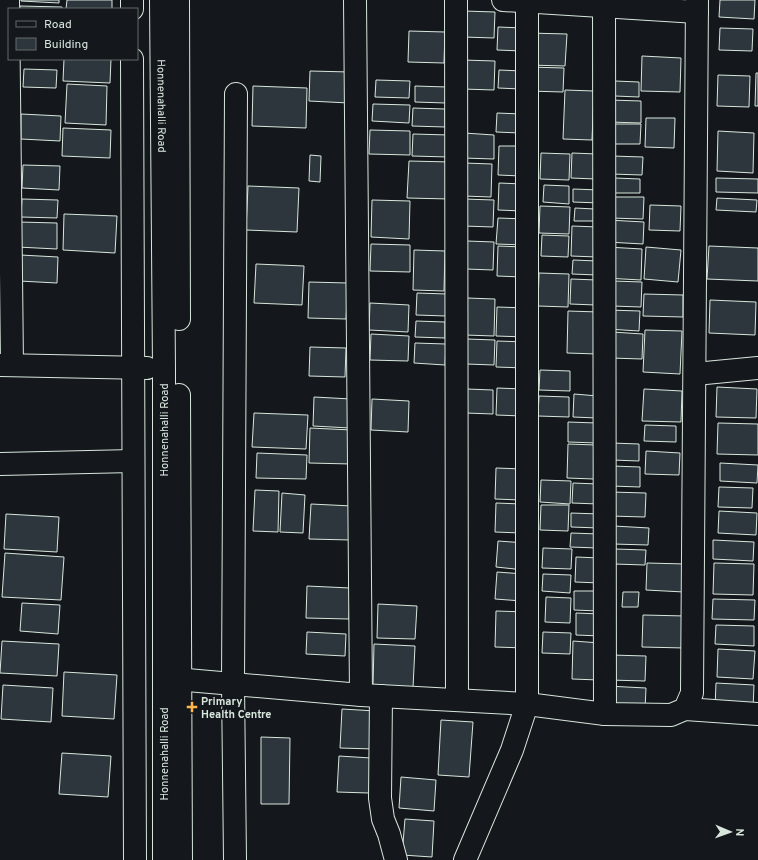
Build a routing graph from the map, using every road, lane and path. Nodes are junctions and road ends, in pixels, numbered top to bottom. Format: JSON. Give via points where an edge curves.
{"nodes":[{"id":1,"x":8,"y":0,"type":"edge"},
{"id":2,"x":161,"y":0,"type":"edge"},
{"id":3,"x":178,"y":0,"type":"edge"},
{"id":4,"x":355,"y":0,"type":"edge"},
{"id":5,"x":456,"y":0,"type":"edge"},
{"id":6,"x":504,"y":0,"type":"edge"},
{"id":7,"x":527,"y":1,"type":"junction"},
{"id":8,"x":604,"y":6,"type":"junction"},
{"id":9,"x":697,"y":6,"type":"edge"},
{"id":10,"x":132,"y":60,"type":"edge"},
{"id":11,"x":236,"y":94,"type":"dead end"},
{"id":12,"x":6,"y":365,"type":"edge"},
{"id":13,"x":133,"y":367,"type":"junction"},
{"id":14,"x":758,"y":368,"type":"edge"},
{"id":15,"x":164,"y":370,"type":"junction"},
{"id":16,"x":694,"y":374,"type":"junction"},
{"id":17,"x":134,"y":461,"type":"junction"},
{"id":18,"x":0,"y":464,"type":"edge"},
{"id":19,"x":172,"y":679,"type":"junction"},
{"id":20,"x":234,"y":684,"type":"junction"},
{"id":21,"x":371,"y":695,"type":"junction"},
{"id":22,"x":457,"y":700,"type":"junction"},
{"id":23,"x":528,"y":704,"type":"junction"},
{"id":24,"x":685,"y":709,"type":"junction"},
{"id":25,"x":605,"y":714,"type":"junction"},
{"id":26,"x":758,"y":714,"type":"edge"},
{"id":27,"x":135,"y":860,"type":"edge"},
{"id":28,"x":164,"y":860,"type":"edge"},
{"id":29,"x":181,"y":860,"type":"edge"},
{"id":30,"x":235,"y":860,"type":"edge"},
{"id":31,"x":396,"y":860,"type":"edge"},
{"id":32,"x":465,"y":860,"type":"edge"}],
"edges":[{"from":1,"to":12,"type":"street"},
{"from":2,"to":15,"type":"street","name":"Honnenahalli Road"},
{"from":3,"to":19,"type":"street","name":"Honnenahalli Road"},
{"from":4,"to":21,"type":"street"},
{"from":5,"to":22,"type":"street"},
{"from":6,"to":7,"type":"street"},
{"from":7,"to":8,"type":"street"},
{"from":7,"to":23,"type":"street"},
{"from":8,"to":9,"type":"street"},
{"from":8,"to":25,"type":"street"},
{"from":9,"to":16,"type":"street"},
{"from":10,"to":13,"type":"street"},
{"from":11,"to":20,"type":"street"},
{"from":12,"to":13,"type":"street"},
{"from":13,"to":15,"type":"street"},
{"from":13,"to":17,"type":"street"},
{"from":14,"to":16,"type":"street"},
{"from":15,"to":19,"type":"street","name":"Honnenahalli Road"},
{"from":16,"to":24,"type":"street","via":[[692,693]]},
{"from":17,"to":18,"type":"street"},
{"from":17,"to":27,"type":"street"},
{"from":19,"to":20,"type":"street"},
{"from":19,"to":28,"type":"street","name":"Honnenahalli Road"},
{"from":19,"to":29,"type":"street","name":"Honnenahalli Road"},
{"from":20,"to":21,"type":"street"},
{"from":20,"to":30,"type":"street"},
{"from":21,"to":22,"type":"street"},
{"from":21,"to":31,"type":"street","via":[[383,819]]},
{"from":22,"to":23,"type":"street"},
{"from":23,"to":25,"type":"street"},
{"from":23,"to":32,"type":"street","via":[[512,750]]},
{"from":24,"to":25,"type":"street","via":[[671,715]]},
{"from":24,"to":26,"type":"street"}]}
